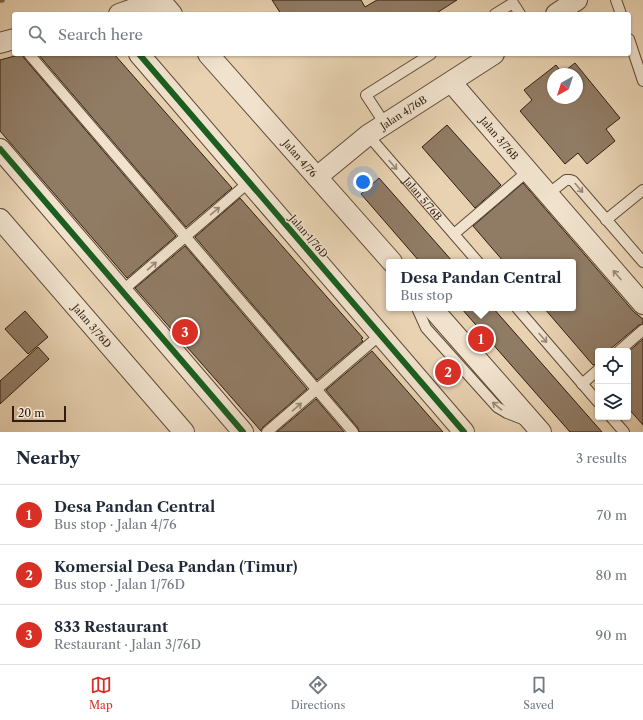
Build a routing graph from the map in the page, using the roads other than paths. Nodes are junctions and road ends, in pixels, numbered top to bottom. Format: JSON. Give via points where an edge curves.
{"nodes":[{"id":1,"x":577,"y":0,"type":"edge"},
{"id":2,"x":616,"y":0,"type":"edge"},
{"id":3,"x":516,"y":1,"type":"edge"},
{"id":4,"x":129,"y":7,"type":"edge"},
{"id":5,"x":169,"y":10,"type":"edge"},
{"id":6,"x":498,"y":12,"type":"edge"},
{"id":7,"x":519,"y":12,"type":"edge"},
{"id":8,"x":559,"y":12,"type":"edge"},
{"id":9,"x":619,"y":12,"type":"edge"},
{"id":10,"x":12,"y":40,"type":"edge"},
{"id":11,"x":0,"y":43,"type":"edge"},
{"id":12,"x":631,"y":45,"type":"edge"},
{"id":13,"x":31,"y":56,"type":"edge"},
{"id":14,"x":141,"y":56,"type":"edge"},
{"id":15,"x":210,"y":56,"type":"edge"},
{"id":16,"x":428,"y":56,"type":"edge"},
{"id":17,"x":491,"y":56,"type":"edge"},
{"id":18,"x":643,"y":81,"type":"edge"},
{"id":19,"x":451,"y":82,"type":"junction"},
{"id":20,"x":385,"y":124,"type":"junction"},
{"id":21,"x":368,"y":136,"type":"junction"},
{"id":22,"x":0,"y":149,"type":"edge"},
{"id":23,"x":528,"y":171,"type":"junction"},
{"id":24,"x":316,"y":177,"type":"junction"},
{"id":25,"x":250,"y":182,"type":"junction"},
{"id":26,"x":643,"y":190,"type":"edge"},
{"id":27,"x":548,"y":194,"type":"junction"},
{"id":28,"x":0,"y":219,"type":"edge"},
{"id":29,"x":606,"y":220,"type":"junction"},
{"id":30,"x":454,"y":234,"type":"junction"},
{"id":31,"x":186,"y":237,"type":"junction"},
{"id":32,"x":389,"y":259,"type":"edge"},
{"id":33,"x":475,"y":259,"type":"edge"},
{"id":34,"x":643,"y":262,"type":"edge"},
{"id":35,"x":122,"y":291,"type":"junction"},
{"id":36,"x":643,"y":304,"type":"edge"},
{"id":37,"x":418,"y":311,"type":"edge"},
{"id":38,"x":435,"y":311,"type":"edge"},
{"id":39,"x":520,"y":311,"type":"edge"},
{"id":40,"x":643,"y":330,"type":"edge"},
{"id":41,"x":380,"y":335,"type":"junction"},
{"id":42,"x":622,"y":348,"type":"edge"},
{"id":43,"x":595,"y":373,"type":"edge"},
{"id":44,"x":582,"y":384,"type":"junction"},
{"id":45,"x":316,"y":389,"type":"junction"},
{"id":46,"x":595,"y":399,"type":"edge"},
{"id":47,"x":614,"y":420,"type":"edge"},
{"id":48,"x":537,"y":427,"type":"edge"},
{"id":49,"x":184,"y":432,"type":"edge"},
{"id":50,"x":243,"y":432,"type":"edge"},
{"id":51,"x":267,"y":432,"type":"edge"},
{"id":52,"x":353,"y":432,"type":"edge"},
{"id":53,"x":464,"y":432,"type":"edge"},
{"id":54,"x":624,"y":432,"type":"edge"}],
"edges":[{"from":1,"to":8,"type":"street"},
{"from":2,"to":9,"type":"lane"},
{"from":3,"to":6,"type":"lane"},
{"from":3,"to":7,"type":"lane"},
{"from":4,"to":5,"type":"street","via":[[159,2]]},
{"from":10,"to":11,"type":"street"},
{"from":12,"to":18,"type":"lane"},
{"from":13,"to":31,"type":"lane"},
{"from":14,"to":25,"type":"street","name":"Jalan 1/76D"},
{"from":15,"to":24,"type":"street","name":"Jalan 4/76"},
{"from":16,"to":20,"type":"lane","via":[[366,94]]},
{"from":17,"to":19,"type":"street","name":"Jalan 4/76B"},
{"from":19,"to":20,"type":"street","name":"Jalan 4/76B"},
{"from":19,"to":23,"type":"street","name":"Jalan 3/76B"},
{"from":20,"to":21,"type":"street","name":"Jalan 4/76B"},
{"from":21,"to":24,"type":"street","name":"Jalan 4/76B"},
{"from":21,"to":30,"type":"lane","name":"Jalan 5/76B","one_way":true},
{"from":22,"to":35,"type":"street"},
{"from":23,"to":27,"type":"street","name":"Jalan 3/76B"},
{"from":23,"to":30,"type":"lane"},
{"from":24,"to":32,"type":"street","name":"Jalan 4/76"},
{"from":31,"to":25,"type":"lane","one_way":true},
{"from":25,"to":41,"type":"street","name":"Jalan 1/76D"},
{"from":26,"to":29,"type":"lane"},
{"from":27,"to":29,"type":"lane","one_way":true,"via":[[566,180],[573,181]]},
{"from":36,"to":27,"type":"street","name":"Jalan 3/76B","one_way":true},
{"from":28,"to":49,"type":"street","name":"Jalan 3/76D"},
{"from":29,"to":34,"type":"lane"},
{"from":30,"to":33,"type":"lane","name":"Jalan 5/76B"},
{"from":35,"to":31,"type":"lane","one_way":true},
{"from":31,"to":45,"type":"lane"},
{"from":35,"to":50,"type":"street"},
{"from":48,"to":37,"type":"lane","one_way":true,"via":[[496,407],[426,328]]},
{"from":38,"to":48,"type":"street"},
{"from":39,"to":44,"type":"lane","one_way":true},
{"from":40,"to":42,"type":"lane"},
{"from":41,"to":45,"type":"lane"},
{"from":41,"to":53,"type":"street","name":"Jalan 1/76D"},
{"from":43,"to":44,"type":"lane"},
{"from":44,"to":46,"type":"lane"},
{"from":51,"to":45,"type":"lane","one_way":true},
{"from":45,"to":52,"type":"lane"},
{"from":47,"to":54,"type":"lane"}]}
